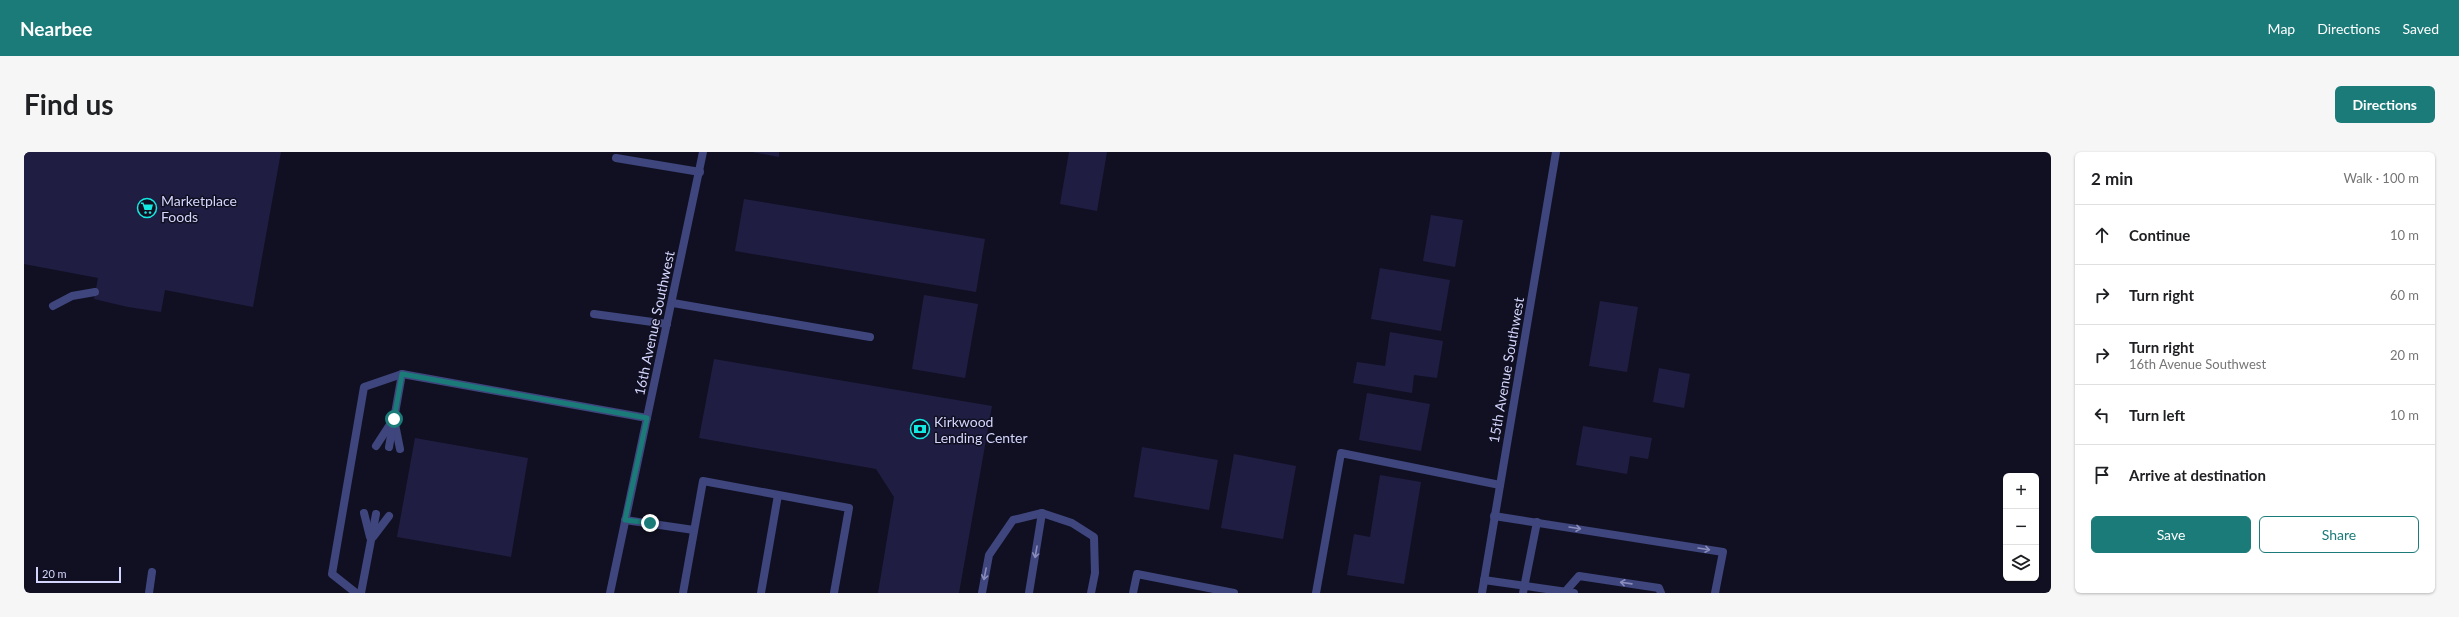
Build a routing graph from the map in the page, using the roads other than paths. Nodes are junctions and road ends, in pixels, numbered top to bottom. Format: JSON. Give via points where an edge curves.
{"nodes":[{"id":1,"x":703,"y":152,"type":"edge"},
{"id":2,"x":1556,"y":152,"type":"edge"},
{"id":3,"x":616,"y":158,"type":"dead end"},
{"id":4,"x":700,"y":172,"type":"junction"},
{"id":5,"x":95,"y":292,"type":"dead end"},
{"id":6,"x":673,"y":303,"type":"junction"},
{"id":7,"x":53,"y":306,"type":"dead end"},
{"id":8,"x":594,"y":314,"type":"dead end"},
{"id":9,"x":667,"y":324,"type":"junction"},
{"id":10,"x":870,"y":337,"type":"dead end"},
{"id":11,"x":402,"y":374,"type":"junction"},
{"id":12,"x":647,"y":418,"type":"junction"},
{"id":13,"x":394,"y":419,"type":"junction"},
{"id":14,"x":376,"y":446,"type":"dead end"},
{"id":15,"x":389,"y":447,"type":"dead end"},
{"id":16,"x":400,"y":449,"type":"dead end"},
{"id":17,"x":1500,"y":485,"type":"junction"},
{"id":18,"x":778,"y":495,"type":"junction"},
{"id":19,"x":364,"y":513,"type":"dead end"},
{"id":20,"x":1042,"y":513,"type":"junction"},
{"id":21,"x":376,"y":514,"type":"dead end"},
{"id":22,"x":389,"y":516,"type":"dead end"},
{"id":23,"x":1494,"y":516,"type":"junction"},
{"id":24,"x":625,"y":520,"type":"junction"},
{"id":25,"x":1537,"y":522,"type":"junction"},
{"id":26,"x":694,"y":530,"type":"junction"},
{"id":27,"x":371,"y":539,"type":"junction"},
{"id":28,"x":152,"y":572,"type":"dead end"},
{"id":29,"x":1484,"y":580,"type":"junction"},
{"id":30,"x":1524,"y":589,"type":"edge"},
{"id":31,"x":1570,"y":592,"type":"edge"},
{"id":32,"x":149,"y":593,"type":"edge"},
{"id":33,"x":356,"y":593,"type":"edge"},
{"id":34,"x":361,"y":593,"type":"edge"},
{"id":35,"x":610,"y":593,"type":"edge"},
{"id":36,"x":683,"y":593,"type":"edge"},
{"id":37,"x":761,"y":593,"type":"edge"},
{"id":38,"x":834,"y":593,"type":"edge"},
{"id":39,"x":982,"y":593,"type":"edge"},
{"id":40,"x":1029,"y":593,"type":"edge"},
{"id":41,"x":1091,"y":593,"type":"edge"},
{"id":42,"x":1133,"y":593,"type":"edge"},
{"id":43,"x":1234,"y":593,"type":"edge"},
{"id":44,"x":1316,"y":593,"type":"edge"},
{"id":45,"x":1482,"y":593,"type":"edge"},
{"id":46,"x":1661,"y":593,"type":"edge"},
{"id":47,"x":1715,"y":593,"type":"edge"}],
"edges":[{"from":1,"to":4,"type":"street","name":"16th Avenue Southwest"},
{"from":2,"to":17,"type":"street","name":"15th Avenue Southwest"},
{"from":3,"to":4,"type":"street"},
{"from":4,"to":6,"type":"street","name":"16th Avenue Southwest"},
{"from":5,"to":7,"type":"street","via":[[72,296]]},
{"from":6,"to":9,"type":"street","name":"16th Avenue Southwest"},
{"from":6,"to":10,"type":"street"},
{"from":8,"to":9,"type":"street"},
{"from":9,"to":12,"type":"street","name":"16th Avenue Southwest"},
{"from":11,"to":12,"type":"street"},
{"from":11,"to":13,"type":"street"},
{"from":11,"to":33,"type":"street","via":[[364,387],[332,574]]},
{"from":12,"to":24,"type":"street","name":"16th Avenue Southwest"},
{"from":13,"to":14,"type":"street"},
{"from":13,"to":15,"type":"street"},
{"from":13,"to":16,"type":"street"},
{"from":17,"to":23,"type":"street","name":"15th Avenue Southwest"},
{"from":17,"to":44,"type":"street","via":[[1341,453]]},
{"from":18,"to":26,"type":"street","via":[[703,481]]},
{"from":18,"to":37,"type":"street"},
{"from":18,"to":38,"type":"street","via":[[849,508]]},
{"from":19,"to":27,"type":"street"},
{"from":20,"to":39,"type":"street","one_way":true,"via":[[1013,520],[989,556]]},
{"from":20,"to":40,"type":"street","one_way":true},
{"from":20,"to":41,"type":"street","via":[[1072,523],[1094,537],[1095,573]]},
{"from":21,"to":27,"type":"street"},
{"from":22,"to":27,"type":"street"},
{"from":23,"to":25,"type":"street"},
{"from":23,"to":29,"type":"street","name":"15th Avenue Southwest"},
{"from":24,"to":26,"type":"street"},
{"from":24,"to":35,"type":"street","name":"16th Avenue Southwest"},
{"from":25,"to":30,"type":"street"},
{"from":25,"to":47,"type":"street","one_way":true,"via":[[1723,552]]},
{"from":26,"to":36,"type":"street"},
{"from":27,"to":34,"type":"street"},
{"from":28,"to":32,"type":"street"},
{"from":29,"to":30,"type":"street"},
{"from":29,"to":45,"type":"street","name":"15th Avenue Southwest"},
{"from":30,"to":31,"type":"street"},
{"from":46,"to":31,"type":"street","one_way":true,"via":[[1659,588],[1579,576]]},
{"from":42,"to":43,"type":"street","via":[[1137,574]]}]}
